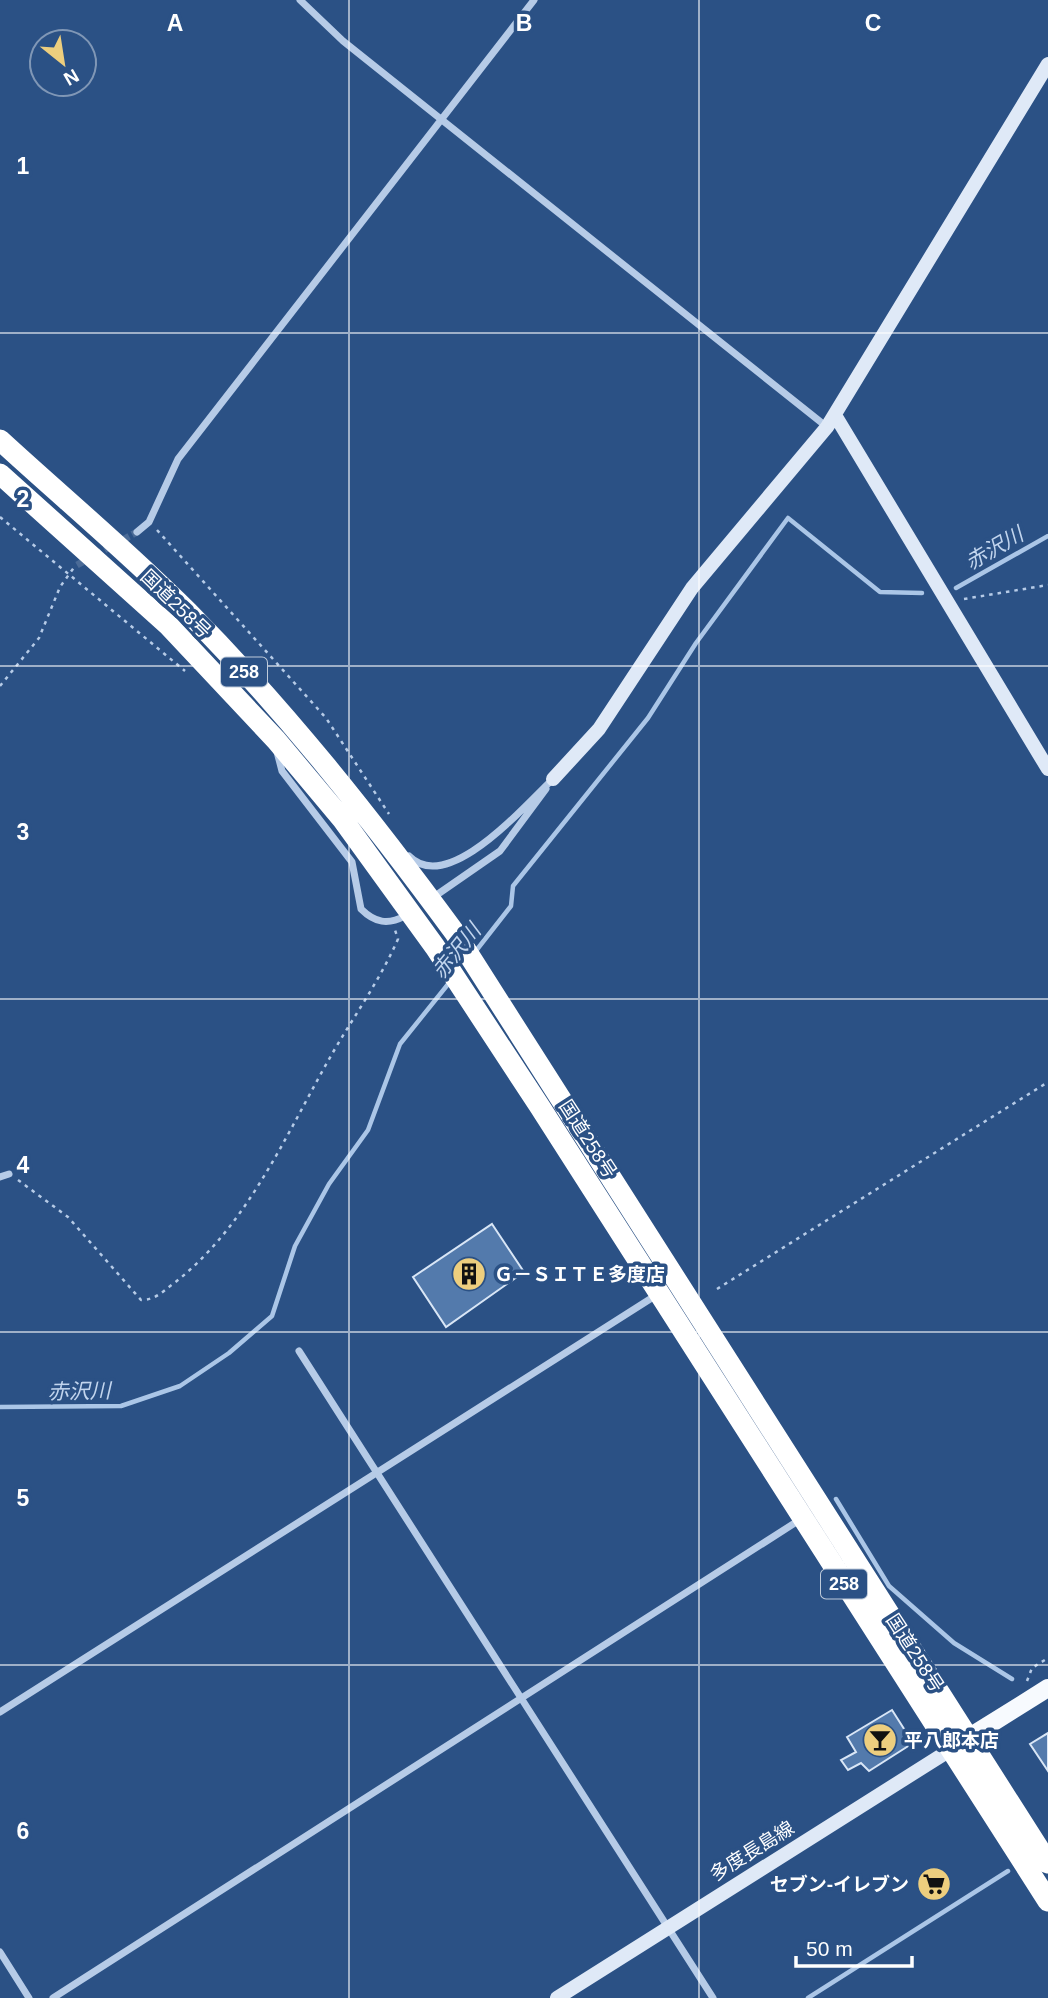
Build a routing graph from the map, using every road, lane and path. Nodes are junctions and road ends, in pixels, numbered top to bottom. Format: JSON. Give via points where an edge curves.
{"nodes":[{"id":1,"x":300,"y":0,"type":"edge"},
{"id":2,"x":534,"y":0,"type":"edge"},
{"id":3,"x":1048,"y":64,"type":"edge"},
{"id":4,"x":442,"y":120,"type":"junction"},
{"id":5,"x":831,"y":421,"type":"junction"},
{"id":6,"x":0,"y":440,"type":"edge"},
{"id":7,"x":0,"y":474,"type":"edge"},
{"id":8,"x":0,"y":517,"type":"edge"},
{"id":9,"x":149,"y":522,"type":"junction"},
{"id":10,"x":137,"y":532,"type":"tunnel mouth"},
{"id":11,"x":77,"y":565,"type":"tunnel mouth"},
{"id":12,"x":69,"y":572,"type":"junction"},
{"id":13,"x":1048,"y":585,"type":"edge"},
{"id":14,"x":947,"y":604,"type":"junction"},
{"id":15,"x":190,"y":676,"type":"dead end"},
{"id":16,"x":0,"y":686,"type":"edge"},
{"id":17,"x":276,"y":740,"type":"junction"},
{"id":18,"x":1048,"y":769,"type":"edge"},
{"id":19,"x":553,"y":779,"type":"junction"},
{"id":20,"x":362,"y":808,"type":"junction"},
{"id":21,"x":394,"y":821,"type":"dead end"},
{"id":22,"x":438,"y":894,"type":"dead end"},
{"id":23,"x":405,"y":916,"type":"dead end"},
{"id":24,"x":393,"y":922,"type":"junction"},
{"id":25,"x":1048,"y":1082,"type":"edge"},
{"id":26,"x":9,"y":1174,"type":"joint"},
{"id":27,"x":0,"y":1177,"type":"edge"},
{"id":28,"x":670,"y":1288,"type":"junction"},
{"id":29,"x":717,"y":1289,"type":"dead end"},
{"id":30,"x":299,"y":1351,"type":"dead end"},
{"id":31,"x":377,"y":1472,"type":"junction"},
{"id":32,"x":802,"y":1519,"type":"junction"},
{"id":33,"x":1048,"y":1658,"type":"edge"},
{"id":34,"x":1043,"y":1691,"type":"edge"},
{"id":35,"x":521,"y":1699,"type":"junction"},
{"id":36,"x":0,"y":1712,"type":"edge"},
{"id":37,"x":960,"y":1743,"type":"junction"},
{"id":38,"x":1048,"y":1863,"type":"edge"},
{"id":39,"x":1048,"y":1901,"type":"edge"},
{"id":40,"x":668,"y":1927,"type":"junction"},
{"id":41,"x":0,"y":1952,"type":"edge"},
{"id":42,"x":29,"y":1998,"type":"edge"},
{"id":43,"x":53,"y":1998,"type":"edge"},
{"id":44,"x":556,"y":1998,"type":"edge"},
{"id":45,"x":713,"y":1998,"type":"edge"}],
"edges":[{"from":1,"to":4,"type":"street","via":[[343,41]]},
{"from":2,"to":4,"type":"street"},
{"from":3,"to":5,"type":"street"},
{"from":4,"to":5,"type":"street"},
{"from":4,"to":9,"type":"street","via":[[178,459]]},
{"from":5,"to":14,"type":"street"},
{"from":5,"to":19,"type":"street","via":[[692,588],[599,729]]},
{"from":6,"to":20,"type":"highway","name":"国道258号","number":"258","via":[[187,611],[288,719]]},
{"from":7,"to":17,"type":"highway","name":"国道258号","number":"258","via":[[169,625]]},
{"from":8,"to":12,"type":"path"},
{"from":9,"to":10,"type":"street"},
{"from":9,"to":21,"type":"path","via":[[326,718]]},
{"from":11,"to":12,"type":"path"},
{"from":12,"to":15,"type":"path"},
{"from":12,"to":16,"type":"path","via":[[39,638]]},
{"from":13,"to":14,"type":"path"},
{"from":14,"to":18,"type":"street"},
{"from":17,"to":24,"type":"street","via":[[282,771],[352,862],[362,909],[379,922]]},
{"from":17,"to":28,"type":"highway","name":"国道258号","number":"258","via":[[343,820],[435,947]]},
{"from":19,"to":20,"type":"street","via":[[491,839],[439,867],[416,863]]},
{"from":19,"to":22,"type":"street","via":[[500,850]]},
{"from":20,"to":28,"type":"highway","name":"国道258号","number":"258","via":[[455,933]]},
{"from":23,"to":24,"type":"street"},
{"from":24,"to":26,"type":"path","via":[[398,939],[389,960],[275,1158],[234,1222],[193,1268],[152,1300],[141,1300],[68,1217]]},
{"from":25,"to":29,"type":"path"},
{"from":26,"to":27,"type":"street"},
{"from":28,"to":31,"type":"street"},
{"from":28,"to":32,"type":"highway","name":"国道258号","number":"258"},
{"from":28,"to":37,"type":"highway","name":"国道258号","number":"258"},
{"from":30,"to":31,"type":"street"},
{"from":31,"to":35,"type":"street"},
{"from":31,"to":36,"type":"street"},
{"from":32,"to":35,"type":"street"},
{"from":32,"to":37,"type":"highway","name":"国道258号","number":"258"},
{"from":33,"to":34,"type":"path","via":[[1032,1668],[1026,1679]]},
{"from":34,"to":37,"type":"main road"},
{"from":35,"to":40,"type":"street"},
{"from":35,"to":43,"type":"street"},
{"from":37,"to":38,"type":"highway","name":"国道258号","number":"258"},
{"from":37,"to":39,"type":"highway","name":"国道258号","number":"258"},
{"from":37,"to":40,"type":"street","name":"多度長島線"},
{"from":40,"to":44,"type":"street","name":"多度長島線"},
{"from":40,"to":45,"type":"street"},
{"from":41,"to":42,"type":"street"}]}
